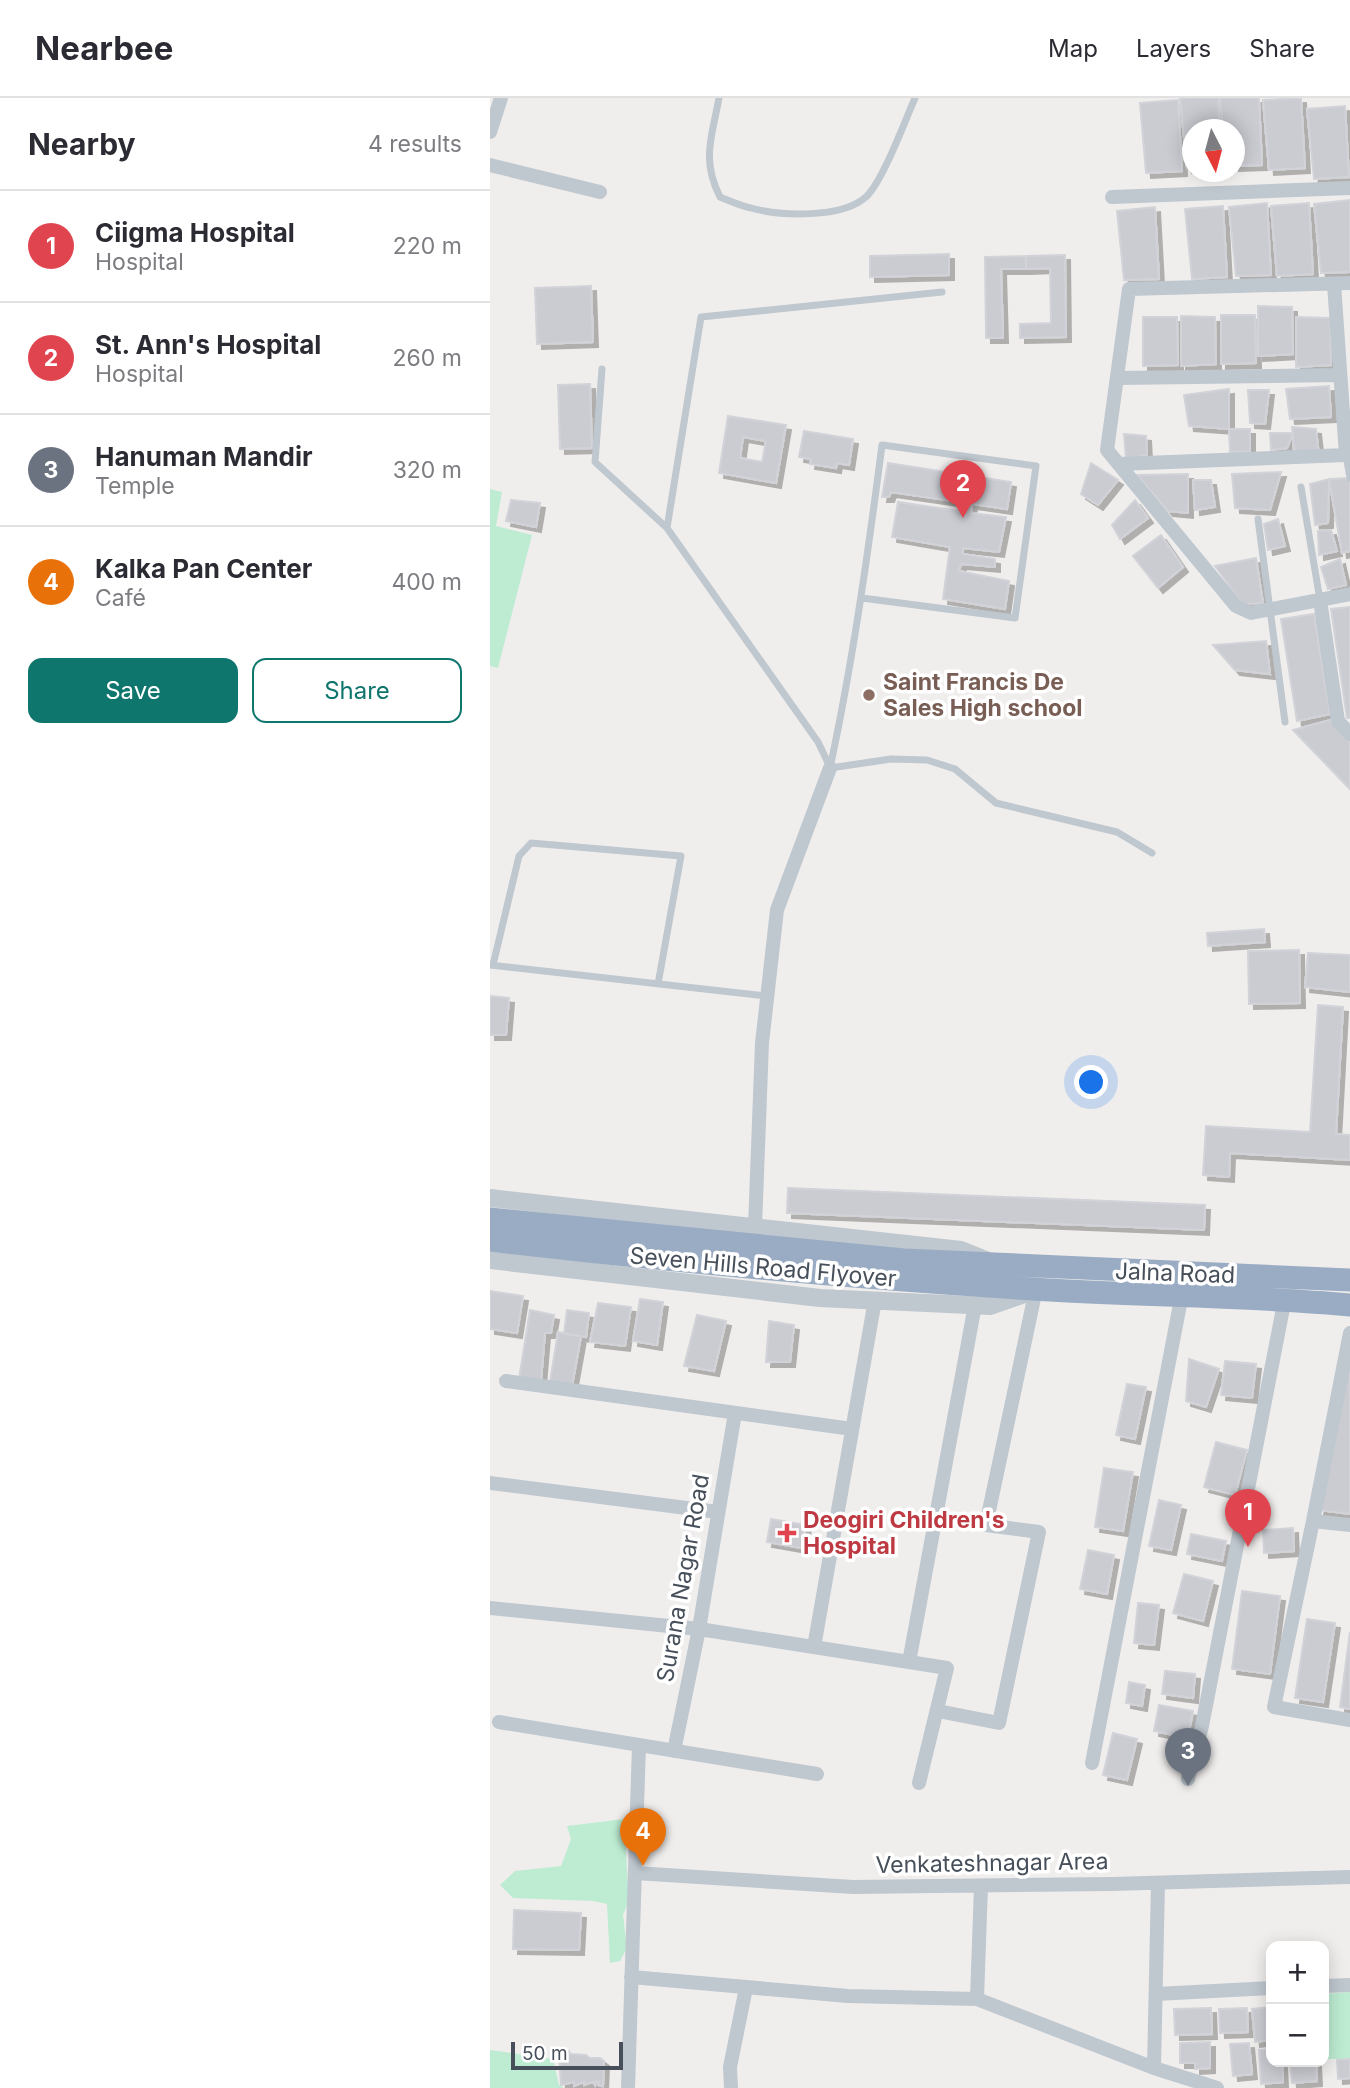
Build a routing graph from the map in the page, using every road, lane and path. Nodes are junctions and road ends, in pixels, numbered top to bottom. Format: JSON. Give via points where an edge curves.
{"nodes":[{"id":1,"x":501,"y":98,"type":"edge"},
{"id":2,"x":719,"y":98,"type":"edge"},
{"id":3,"x":915,"y":98,"type":"edge"},
{"id":4,"x":490,"y":132,"type":"edge"},
{"id":5,"x":490,"y":165,"type":"edge"},
{"id":6,"x":1350,"y":188,"type":"edge"},
{"id":7,"x":600,"y":192,"type":"dead end"},
{"id":8,"x":1112,"y":197,"type":"dead end"},
{"id":9,"x":1350,"y":283,"type":"edge"},
{"id":10,"x":1334,"y":284,"type":"junction"},
{"id":11,"x":942,"y":292,"type":"dead end"},
{"id":12,"x":602,"y":369,"type":"dead end"},
{"id":13,"x":1340,"y":375,"type":"junction"},
{"id":14,"x":1117,"y":378,"type":"junction"},
{"id":15,"x":1346,"y":455,"type":"junction"},
{"id":16,"x":1119,"y":464,"type":"junction"},
{"id":17,"x":1350,"y":478,"type":"edge"},
{"id":18,"x":1301,"y":487,"type":"dead end"},
{"id":19,"x":1258,"y":519,"type":"dead end"},
{"id":20,"x":667,"y":528,"type":"junction"},
{"id":21,"x":1350,"y":594,"type":"edge"},
{"id":22,"x":862,"y":598,"type":"junction"},
{"id":23,"x":1320,"y":600,"type":"junction"},
{"id":24,"x":1269,"y":609,"type":"junction"},
{"id":25,"x":1284,"y":722,"type":"dead end"},
{"id":26,"x":1350,"y":734,"type":"edge"},
{"id":27,"x":831,"y":768,"type":"junction"},
{"id":28,"x":1152,"y":853,"type":"dead end"},
{"id":29,"x":491,"y":965,"type":"edge"},
{"id":30,"x":658,"y":984,"type":"junction"},
{"id":31,"x":767,"y":996,"type":"junction"},
{"id":32,"x":490,"y":1198,"type":"edge"},
{"id":33,"x":490,"y":1219,"type":"edge"},
{"id":34,"x":755,"y":1227,"type":"junction"},
{"id":35,"x":490,"y":1240,"type":"edge"},
{"id":36,"x":490,"y":1260,"type":"edge"},
{"id":37,"x":1000,"y":1265,"type":"junction"},
{"id":38,"x":1350,"y":1280,"type":"edge"},
{"id":39,"x":1036,"y":1290,"type":"junction"},
{"id":40,"x":1182,"y":1294,"type":"junction"},
{"id":41,"x":1285,"y":1298,"type":"junction"},
{"id":42,"x":875,"y":1300,"type":"junction"},
{"id":43,"x":1350,"y":1305,"type":"edge"},
{"id":44,"x":975,"y":1306,"type":"junction"},
{"id":45,"x":1350,"y":1333,"type":"edge"},
{"id":46,"x":506,"y":1381,"type":"dead end"},
{"id":47,"x":735,"y":1413,"type":"junction"},
{"id":48,"x":852,"y":1429,"type":"junction"},
{"id":49,"x":490,"y":1483,"type":"edge"},
{"id":50,"x":718,"y":1512,"type":"junction"},
{"id":51,"x":1313,"y":1521,"type":"junction"},
{"id":52,"x":1350,"y":1525,"type":"edge"},
{"id":53,"x":490,"y":1608,"type":"edge"},
{"id":54,"x":699,"y":1629,"type":"junction"},
{"id":55,"x":814,"y":1647,"type":"junction"},
{"id":56,"x":909,"y":1662,"type":"junction"},
{"id":57,"x":938,"y":1711,"type":"junction"},
{"id":58,"x":1350,"y":1720,"type":"edge"},
{"id":59,"x":499,"y":1722,"type":"dead end"},
{"id":60,"x":639,"y":1745,"type":"junction"},
{"id":61,"x":674,"y":1751,"type":"junction"},
{"id":62,"x":1091,"y":1763,"type":"dead end"},
{"id":63,"x":817,"y":1774,"type":"dead end"},
{"id":64,"x":1188,"y":1779,"type":"dead end"},
{"id":65,"x":919,"y":1783,"type":"dead end"},
{"id":66,"x":635,"y":1873,"type":"junction"},
{"id":67,"x":1350,"y":1877,"type":"edge"},
{"id":68,"x":1158,"y":1883,"type":"junction"},
{"id":69,"x":981,"y":1886,"type":"junction"},
{"id":70,"x":631,"y":1977,"type":"junction"},
{"id":71,"x":1350,"y":1985,"type":"edge"},
{"id":72,"x":1329,"y":1986,"type":"edge"},
{"id":73,"x":746,"y":1988,"type":"junction"},
{"id":74,"x":1266,"y":1989,"type":"edge"},
{"id":75,"x":1156,"y":1994,"type":"junction"},
{"id":76,"x":977,"y":1999,"type":"junction"},
{"id":77,"x":1154,"y":2068,"type":"junction"},
{"id":78,"x":628,"y":2088,"type":"edge"},
{"id":79,"x":730,"y":2088,"type":"edge"},
{"id":80,"x":1217,"y":2088,"type":"edge"}],
"edges":[{"from":1,"to":4,"type":"street"},
{"from":2,"to":3,"type":"lane","via":[[708,159],[720,197],[774,213],[812,214],[864,198],[875,185]]},
{"from":5,"to":7,"type":"street"},
{"from":6,"to":8,"type":"street"},
{"from":9,"to":10,"type":"street"},
{"from":10,"to":13,"type":"street"},
{"from":10,"to":14,"type":"street","via":[[1129,289]]},
{"from":11,"to":20,"type":"lane","via":[[701,317]]},
{"from":12,"to":20,"type":"lane","via":[[595,462]]},
{"from":13,"to":14,"type":"street"},
{"from":13,"to":15,"type":"street"},
{"from":14,"to":16,"type":"street","via":[[1107,450]]},
{"from":15,"to":16,"type":"street"},
{"from":15,"to":17,"type":"lane"},
{"from":16,"to":24,"type":"street","via":[[1236,606],[1251,613]]},
{"from":18,"to":23,"type":"lane"},
{"from":19,"to":24,"type":"lane"},
{"from":20,"to":27,"type":"lane","via":[[818,742]]},
{"from":21,"to":23,"type":"street"},
{"from":22,"to":22,"type":"lane","via":[[1014,618],[1036,466],[882,445]]},
{"from":22,"to":27,"type":"lane"},
{"from":23,"to":24,"type":"street"},
{"from":23,"to":26,"type":"street","via":[[1338,721]]},
{"from":24,"to":25,"type":"lane"},
{"from":27,"to":28,"type":"lane","via":[[891,759],[927,760],[955,769],[996,803],[1117,832]]},
{"from":27,"to":31,"type":"street","via":[[777,910]]},
{"from":29,"to":30,"type":"lane"},
{"from":29,"to":30,"type":"lane","via":[[519,856],[531,843],[681,856]]},
{"from":30,"to":31,"type":"lane"},
{"from":31,"to":34,"type":"street"},
{"from":32,"to":34,"type":"street"},
{"from":33,"to":37,"type":"highway","name":"Seven Hills Road Flyover"},
{"from":34,"to":37,"type":"street","via":[[961,1250]]},
{"from":35,"to":39,"type":"highway","name":"Seven Hills Road Flyover","via":[[789,1271]]},
{"from":36,"to":42,"type":"street","via":[[820,1298]]},
{"from":37,"to":38,"type":"highway","name":"Jalna Road"},
{"from":39,"to":40,"type":"highway","name":"Jalna Road"},
{"from":39,"to":44,"type":"street","via":[[990,1306]]},
{"from":39,"to":57,"type":"street","via":[[986,1525],[1039,1532],[999,1723]]},
{"from":40,"to":41,"type":"highway","name":"Jalna Road"},
{"from":40,"to":62,"type":"street"},
{"from":41,"to":43,"type":"highway","name":"Jalna Road"},
{"from":41,"to":64,"type":"street"},
{"from":42,"to":44,"type":"street"},
{"from":42,"to":48,"type":"street"},
{"from":44,"to":56,"type":"street"},
{"from":45,"to":51,"type":"street"},
{"from":46,"to":47,"type":"street"},
{"from":47,"to":48,"type":"street"},
{"from":47,"to":50,"type":"street","name":"Surana Nagar Road"},
{"from":48,"to":55,"type":"street"},
{"from":49,"to":50,"type":"street"},
{"from":50,"to":54,"type":"street","name":"Surana Nagar Road"},
{"from":51,"to":52,"type":"street"},
{"from":51,"to":58,"type":"street","via":[[1274,1707]]},
{"from":53,"to":54,"type":"street"},
{"from":54,"to":55,"type":"street"},
{"from":54,"to":61,"type":"street","name":"Surana Nagar Road"},
{"from":55,"to":56,"type":"street"},
{"from":56,"to":57,"type":"street","via":[[947,1668]]},
{"from":57,"to":65,"type":"street"},
{"from":59,"to":60,"type":"street"},
{"from":60,"to":61,"type":"street"},
{"from":60,"to":66,"type":"street"},
{"from":61,"to":63,"type":"street"},
{"from":66,"to":69,"type":"street","name":"Venkateshnagar Area","via":[[853,1887]]},
{"from":66,"to":70,"type":"street"},
{"from":67,"to":68,"type":"street","name":"Venkateshnagar Area"},
{"from":68,"to":69,"type":"street","name":"Venkateshnagar Area"},
{"from":68,"to":75,"type":"street"},
{"from":69,"to":76,"type":"street"},
{"from":70,"to":73,"type":"street"},
{"from":70,"to":78,"type":"street"},
{"from":71,"to":72,"type":"street"},
{"from":73,"to":76,"type":"street"},
{"from":73,"to":79,"type":"street"},
{"from":74,"to":75,"type":"street"},
{"from":75,"to":77,"type":"street"},
{"from":76,"to":77,"type":"street"},
{"from":77,"to":80,"type":"street"}]}
